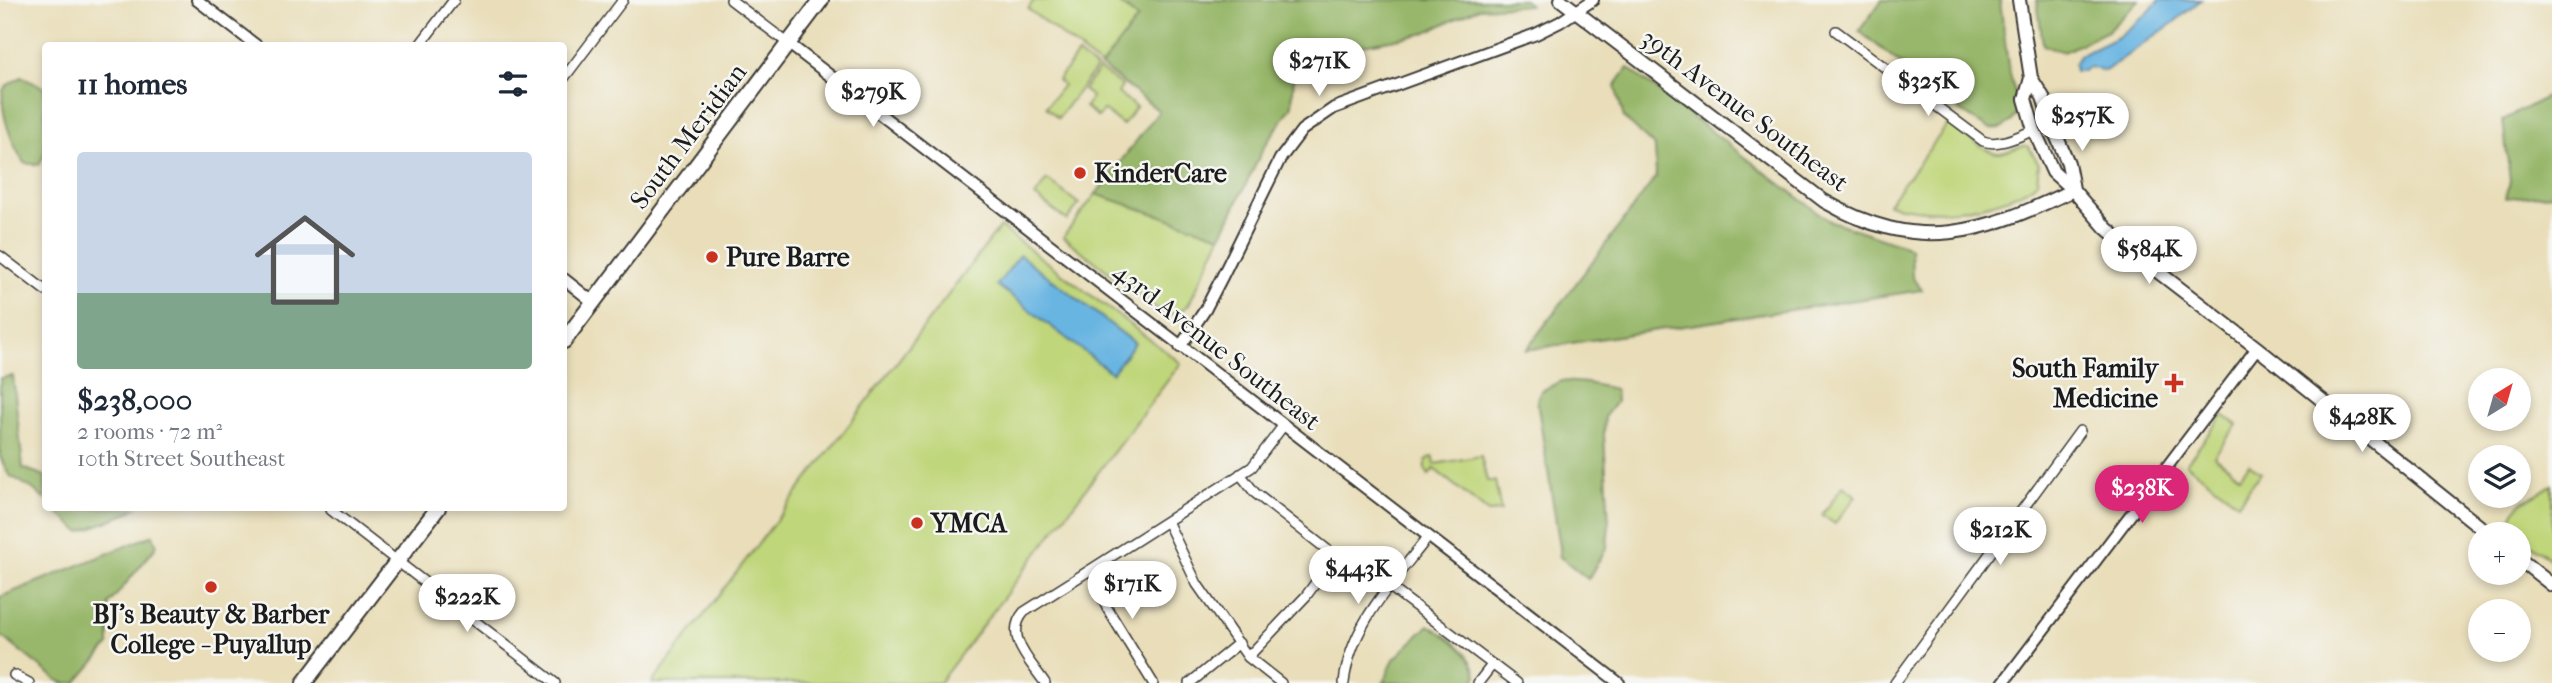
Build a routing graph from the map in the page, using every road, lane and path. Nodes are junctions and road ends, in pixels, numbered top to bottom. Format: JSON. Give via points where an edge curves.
{"nodes":[{"id":1,"x":197,"y":0,"type":"edge"},
{"id":2,"x":454,"y":0,"type":"edge"},
{"id":3,"x":623,"y":0,"type":"edge"},
{"id":4,"x":731,"y":0,"type":"edge"},
{"id":5,"x":821,"y":0,"type":"edge"},
{"id":6,"x":1561,"y":0,"type":"edge"},
{"id":7,"x":1593,"y":0,"type":"edge"},
{"id":8,"x":2019,"y":0,"type":"edge"},
{"id":9,"x":1577,"y":12,"type":"junction"},
{"id":10,"x":1836,"y":31,"type":"dead end"},
{"id":11,"x":252,"y":42,"type":"edge"},
{"id":12,"x":422,"y":42,"type":"edge"},
{"id":13,"x":789,"y":44,"type":"junction"},
{"id":14,"x":567,"y":74,"type":"edge"},
{"id":15,"x":2031,"y":78,"type":"junction"},
{"id":16,"x":2034,"y":131,"type":"junction"},
{"id":17,"x":2073,"y":190,"type":"junction"},
{"id":18,"x":0,"y":256,"type":"edge"},
{"id":19,"x":567,"y":280,"type":"edge"},
{"id":20,"x":42,"y":288,"type":"edge"},
{"id":21,"x":593,"y":302,"type":"junction"},
{"id":22,"x":567,"y":337,"type":"edge"},
{"id":23,"x":1180,"y":347,"type":"junction"},
{"id":24,"x":2257,"y":348,"type":"junction"},
{"id":25,"x":1283,"y":426,"type":"junction"},
{"id":26,"x":2080,"y":432,"type":"dead end"},
{"id":27,"x":1240,"y":474,"type":"junction"},
{"id":28,"x":332,"y":511,"type":"edge"},
{"id":29,"x":436,"y":511,"type":"edge"},
{"id":30,"x":1167,"y":521,"type":"junction"},
{"id":31,"x":2474,"y":522,"type":"edge"},
{"id":32,"x":1428,"y":537,"type":"junction"},
{"id":33,"x":1335,"y":556,"type":"junction"},
{"id":34,"x":397,"y":561,"type":"junction"},
{"id":35,"x":2531,"y":568,"type":"edge"},
{"id":36,"x":1092,"y":569,"type":"junction"},
{"id":37,"x":1362,"y":578,"type":"dead end"},
{"id":38,"x":2552,"y":585,"type":"edge"},
{"id":39,"x":1391,"y":587,"type":"junction"},
{"id":40,"x":1239,"y":643,"type":"junction"},
{"id":41,"x":1248,"y":657,"type":"junction"},
{"id":42,"x":1492,"y":665,"type":"junction"},
{"id":43,"x":14,"y":675,"type":"dead end"},
{"id":44,"x":29,"y":683,"type":"edge"},
{"id":45,"x":304,"y":683,"type":"edge"},
{"id":46,"x":555,"y":683,"type":"edge"},
{"id":47,"x":1045,"y":683,"type":"edge"},
{"id":48,"x":1153,"y":683,"type":"edge"},
{"id":49,"x":1190,"y":683,"type":"edge"},
{"id":50,"x":1282,"y":683,"type":"edge"},
{"id":51,"x":1344,"y":683,"type":"edge"},
{"id":52,"x":1478,"y":683,"type":"edge"},
{"id":53,"x":1517,"y":683,"type":"edge"},
{"id":54,"x":1619,"y":683,"type":"edge"},
{"id":55,"x":1895,"y":683,"type":"edge"},
{"id":56,"x":2003,"y":683,"type":"edge"}],
"edges":[{"from":1,"to":11,"type":"street"},
{"from":2,"to":12,"type":"street"},
{"from":3,"to":14,"type":"street"},
{"from":4,"to":13,"type":"street"},
{"from":5,"to":13,"type":"main road","name":"South Meridian"},
{"from":6,"to":9,"type":"main road","name":"39th Avenue Southeast"},
{"from":7,"to":9,"type":"street"},
{"from":8,"to":15,"type":"main road"},
{"from":9,"to":17,"type":"main road","name":"39th Avenue Southeast","via":[[1824,201],[1871,223],[1927,233],[1967,231]]},
{"from":9,"to":23,"type":"street","via":[[1536,34],[1334,108],[1309,124],[1280,159],[1223,277]]},
{"from":10,"to":16,"type":"street","via":[[1983,141],[2001,142]]},
{"from":13,"to":21,"type":"main road","name":"South Meridian"},
{"from":13,"to":23,"type":"street","name":"43rd Avenue Southeast"},
{"from":15,"to":16,"type":"main road","via":[[2025,99]]},
{"from":15,"to":17,"type":"main road","via":[[2068,163]]},
{"from":16,"to":17,"type":"main road","via":[[2053,172]]},
{"from":17,"to":24,"type":"main road","via":[[2121,243]]},
{"from":18,"to":20,"type":"street"},
{"from":19,"to":21,"type":"street"},
{"from":21,"to":22,"type":"main road","name":"South Meridian"},
{"from":23,"to":25,"type":"street","name":"43rd Avenue Southeast"},
{"from":24,"to":31,"type":"main road"},
{"from":24,"to":56,"type":"street"},
{"from":25,"to":27,"type":"street","via":[[1252,467]]},
{"from":25,"to":32,"type":"street","name":"43rd Avenue Southeast"},
{"from":26,"to":55,"type":"street"},
{"from":27,"to":30,"type":"street"},
{"from":27,"to":33,"type":"street","via":[[1255,494]]},
{"from":28,"to":34,"type":"street"},
{"from":29,"to":34,"type":"main road"},
{"from":30,"to":36,"type":"street"},
{"from":30,"to":40,"type":"street","via":[[1197,584]]},
{"from":32,"to":39,"type":"street"},
{"from":32,"to":54,"type":"street","name":"43rd Avenue Southeast"},
{"from":33,"to":37,"type":"street"},
{"from":33,"to":41,"type":"street","via":[[1306,596]]},
{"from":34,"to":45,"type":"main road"},
{"from":34,"to":46,"type":"street"},
{"from":35,"to":38,"type":"main road"},
{"from":36,"to":47,"type":"street","via":[[1024,612],[1016,623],[1016,638]]},
{"from":36,"to":48,"type":"street","via":[[1107,608]]},
{"from":39,"to":42,"type":"street"},
{"from":39,"to":51,"type":"street","via":[[1356,637]]},
{"from":40,"to":41,"type":"street"},
{"from":40,"to":49,"type":"street"},
{"from":41,"to":50,"type":"street"},
{"from":42,"to":52,"type":"street"},
{"from":42,"to":53,"type":"street"},
{"from":43,"to":44,"type":"street"}]}
